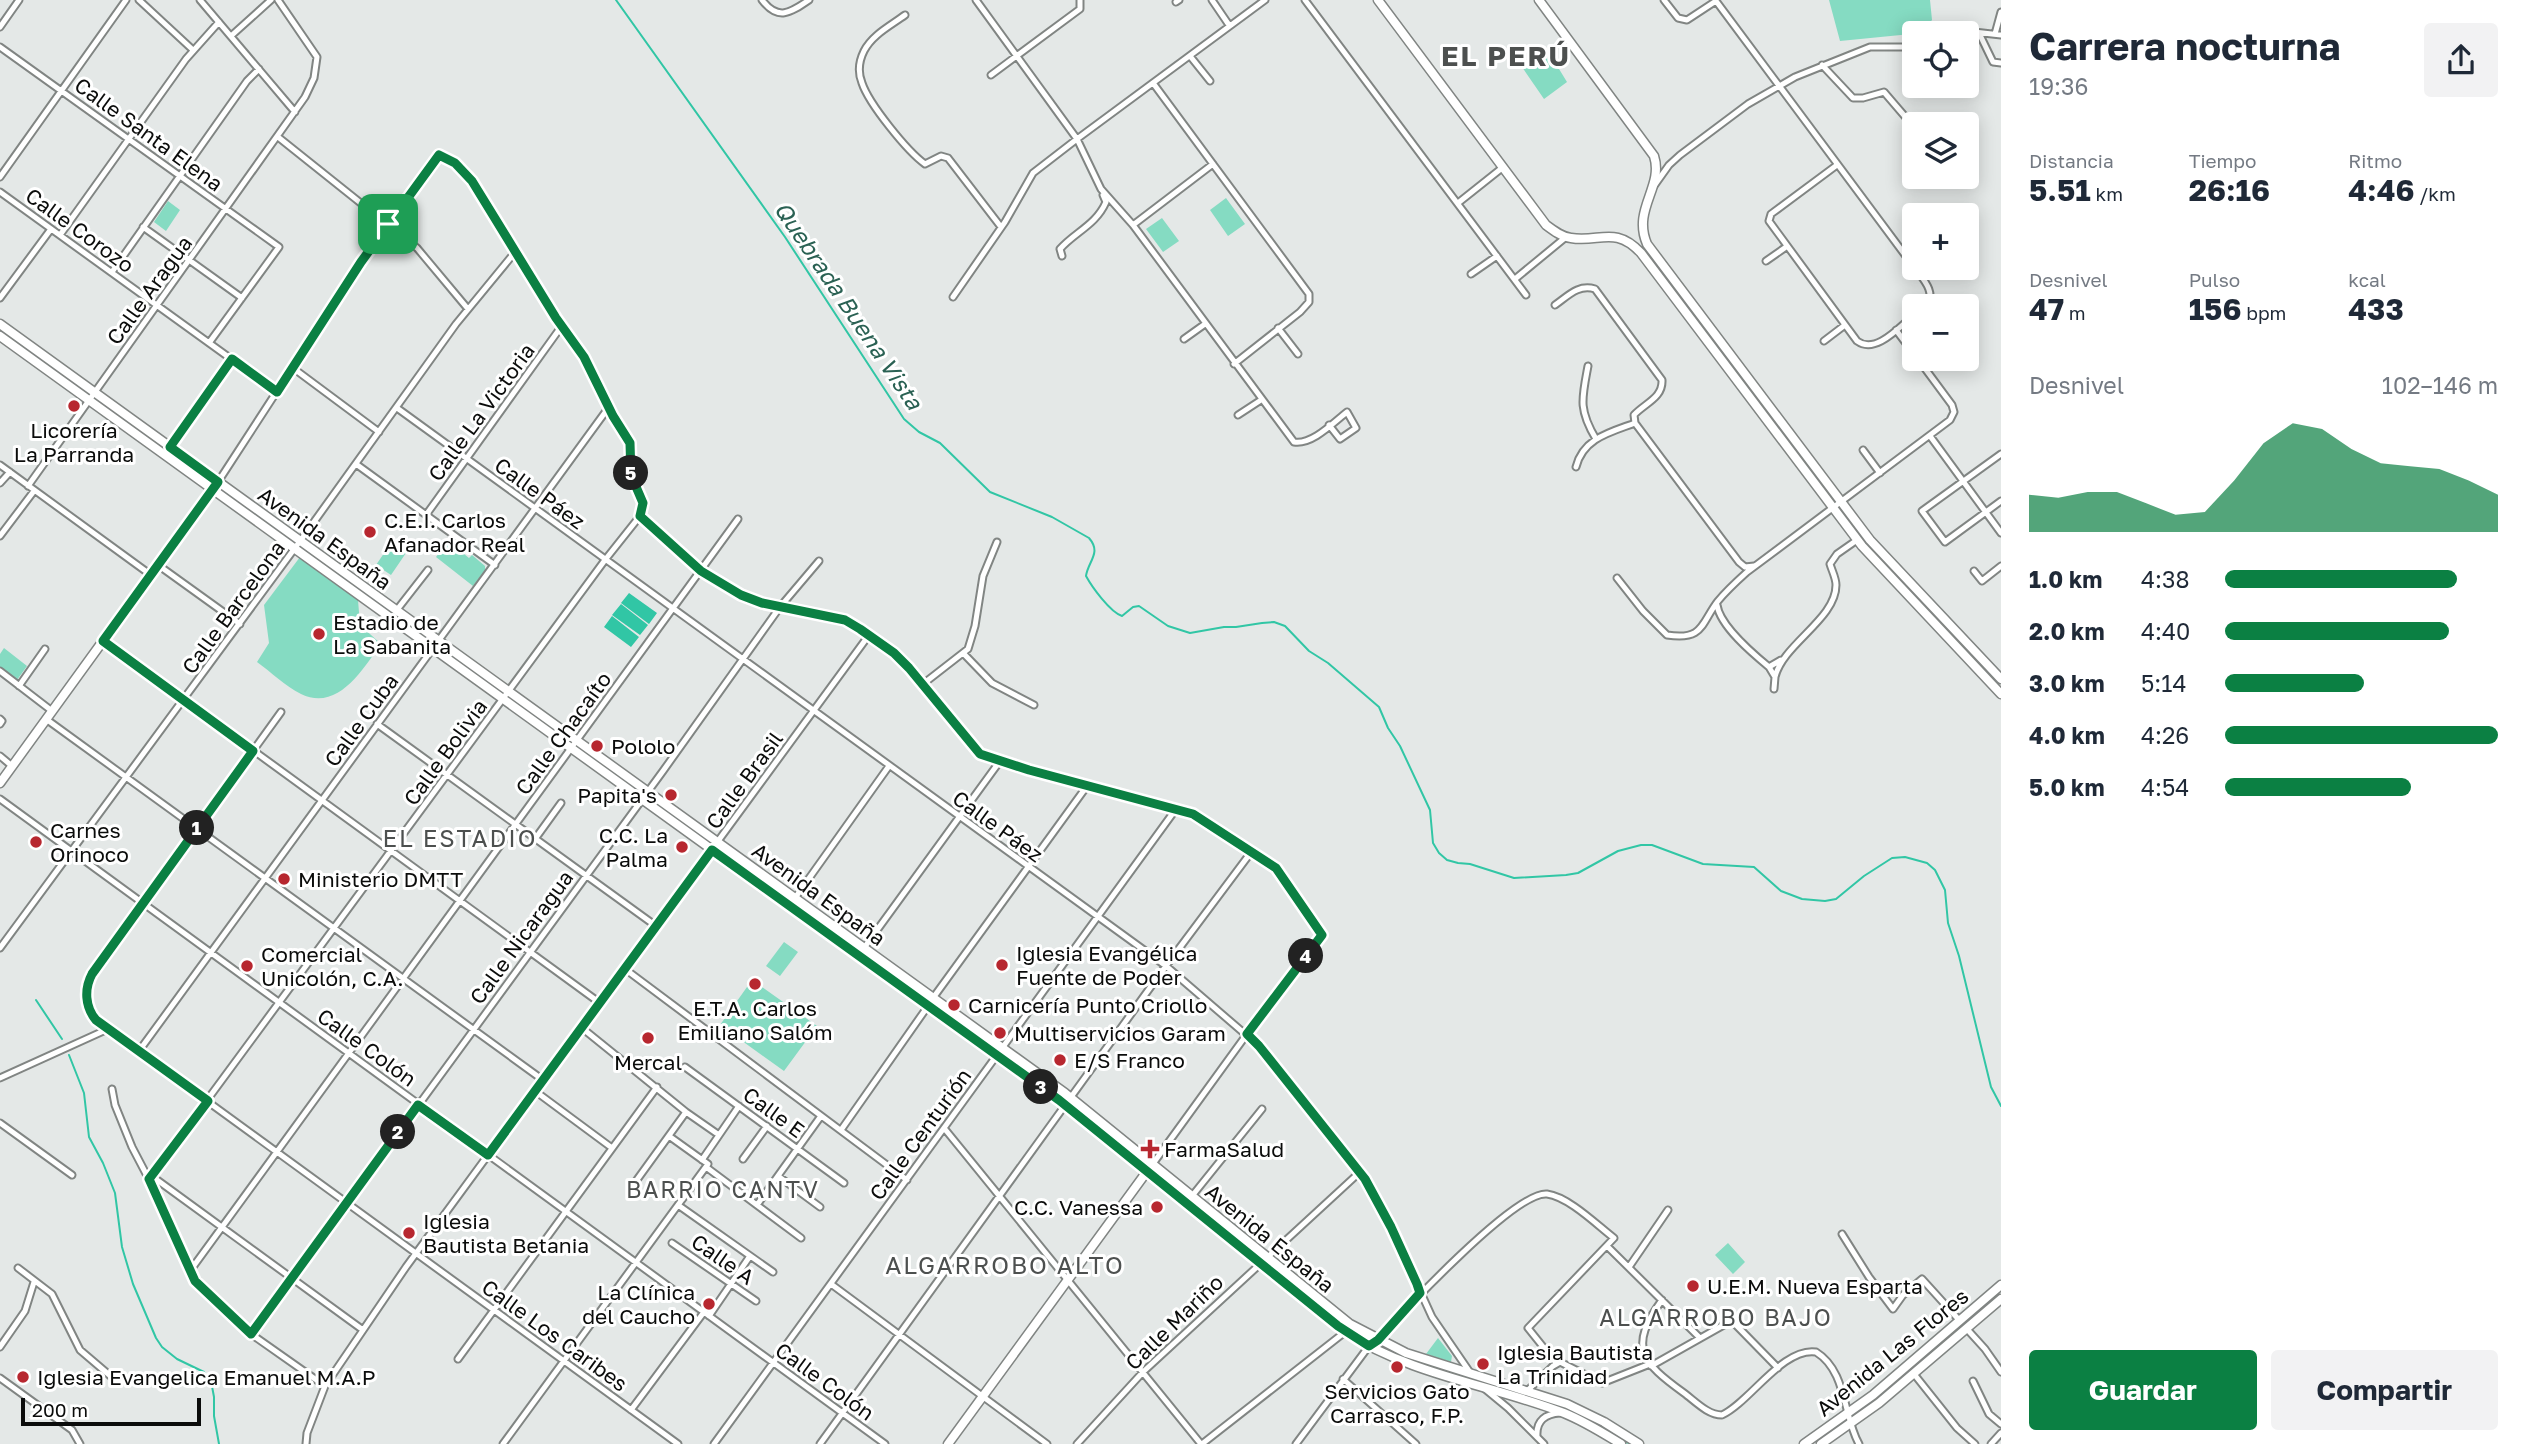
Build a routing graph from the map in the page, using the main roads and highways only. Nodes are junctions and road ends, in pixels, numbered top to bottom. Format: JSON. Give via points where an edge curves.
{"nodes":[{"id":1,"x":1378,"y":0,"type":"edge"},
{"id":2,"x":1539,"y":0,"type":"edge"},
{"id":3,"x":0,"y":324,"type":"edge"},
{"id":4,"x":0,"y":336,"type":"edge"},
{"id":5,"x":92,"y":396,"type":"junction"},
{"id":6,"x":216,"y":486,"type":"junction"},
{"id":7,"x":297,"y":545,"type":"junction"},
{"id":8,"x":436,"y":645,"type":"junction"},
{"id":9,"x":2001,"y":679,"type":"edge"},
{"id":10,"x":2001,"y":694,"type":"edge"},
{"id":11,"x":0,"y":783,"type":"edge"},
{"id":12,"x":715,"y":846,"type":"junction"},
{"id":13,"x":931,"y":1002,"type":"junction"},
{"id":14,"x":1149,"y":1168,"type":"junction"},
{"id":15,"x":1262,"y":1260,"type":"junction"},
{"id":16,"x":2001,"y":1285,"type":"edge"},
{"id":17,"x":2001,"y":1299,"type":"edge"},
{"id":18,"x":948,"y":1444,"type":"edge"},
{"id":19,"x":1621,"y":1444,"type":"edge"},
{"id":20,"x":1639,"y":1444,"type":"edge"},
{"id":21,"x":1804,"y":1444,"type":"edge"},
{"id":22,"x":1821,"y":1444,"type":"edge"}],
"edges":[{"from":1,"to":10,"type":"main road","via":[[1543,222],[1566,237],[1607,236],[1637,248],[1857,540]]},
{"from":2,"to":9,"type":"main road","via":[[1654,156],[1657,170],[1643,218],[1647,244],[1882,553]]},
{"from":3,"to":5,"type":"main road","name":"Avenida España"},
{"from":4,"to":5,"type":"main road","name":"Avenida España"},
{"from":5,"to":6,"type":"main road","name":"Avenida España"},
{"from":5,"to":6,"type":"main road","name":"Avenida España","via":[[170,447]]},
{"from":6,"to":7,"type":"main road","name":"Avenida España"},
{"from":6,"to":11,"type":"main road"},
{"from":7,"to":8,"type":"main road","name":"Avenida España"},
{"from":7,"to":8,"type":"main road","name":"Avenida España","via":[[396,611]]},
{"from":8,"to":12,"type":"main road","name":"Avenida España"},
{"from":12,"to":13,"type":"main road","name":"Avenida España"},
{"from":12,"to":13,"type":"main road","name":"Avenida España","via":[[795,898]]},
{"from":13,"to":14,"type":"main road","name":"Avenida España","via":[[1069,1102]]},
{"from":14,"to":15,"type":"main road","name":"Avenida España"},
{"from":14,"to":15,"type":"main road","name":"Avenida España","via":[[1192,1197]]},
{"from":14,"to":18,"type":"main road"},
{"from":15,"to":19,"type":"main road","name":"Avenida España","via":[[1345,1332],[1369,1346],[1563,1413]]},
{"from":15,"to":20,"type":"main road","name":"Avenida España","via":[[1378,1340],[1578,1408]]},
{"from":16,"to":21,"type":"main road","name":"Avenida Las Flores","via":[[1887,1384]]},
{"from":17,"to":22,"type":"main road","name":"Avenida Las Flores","via":[[1879,1403]]}]}
